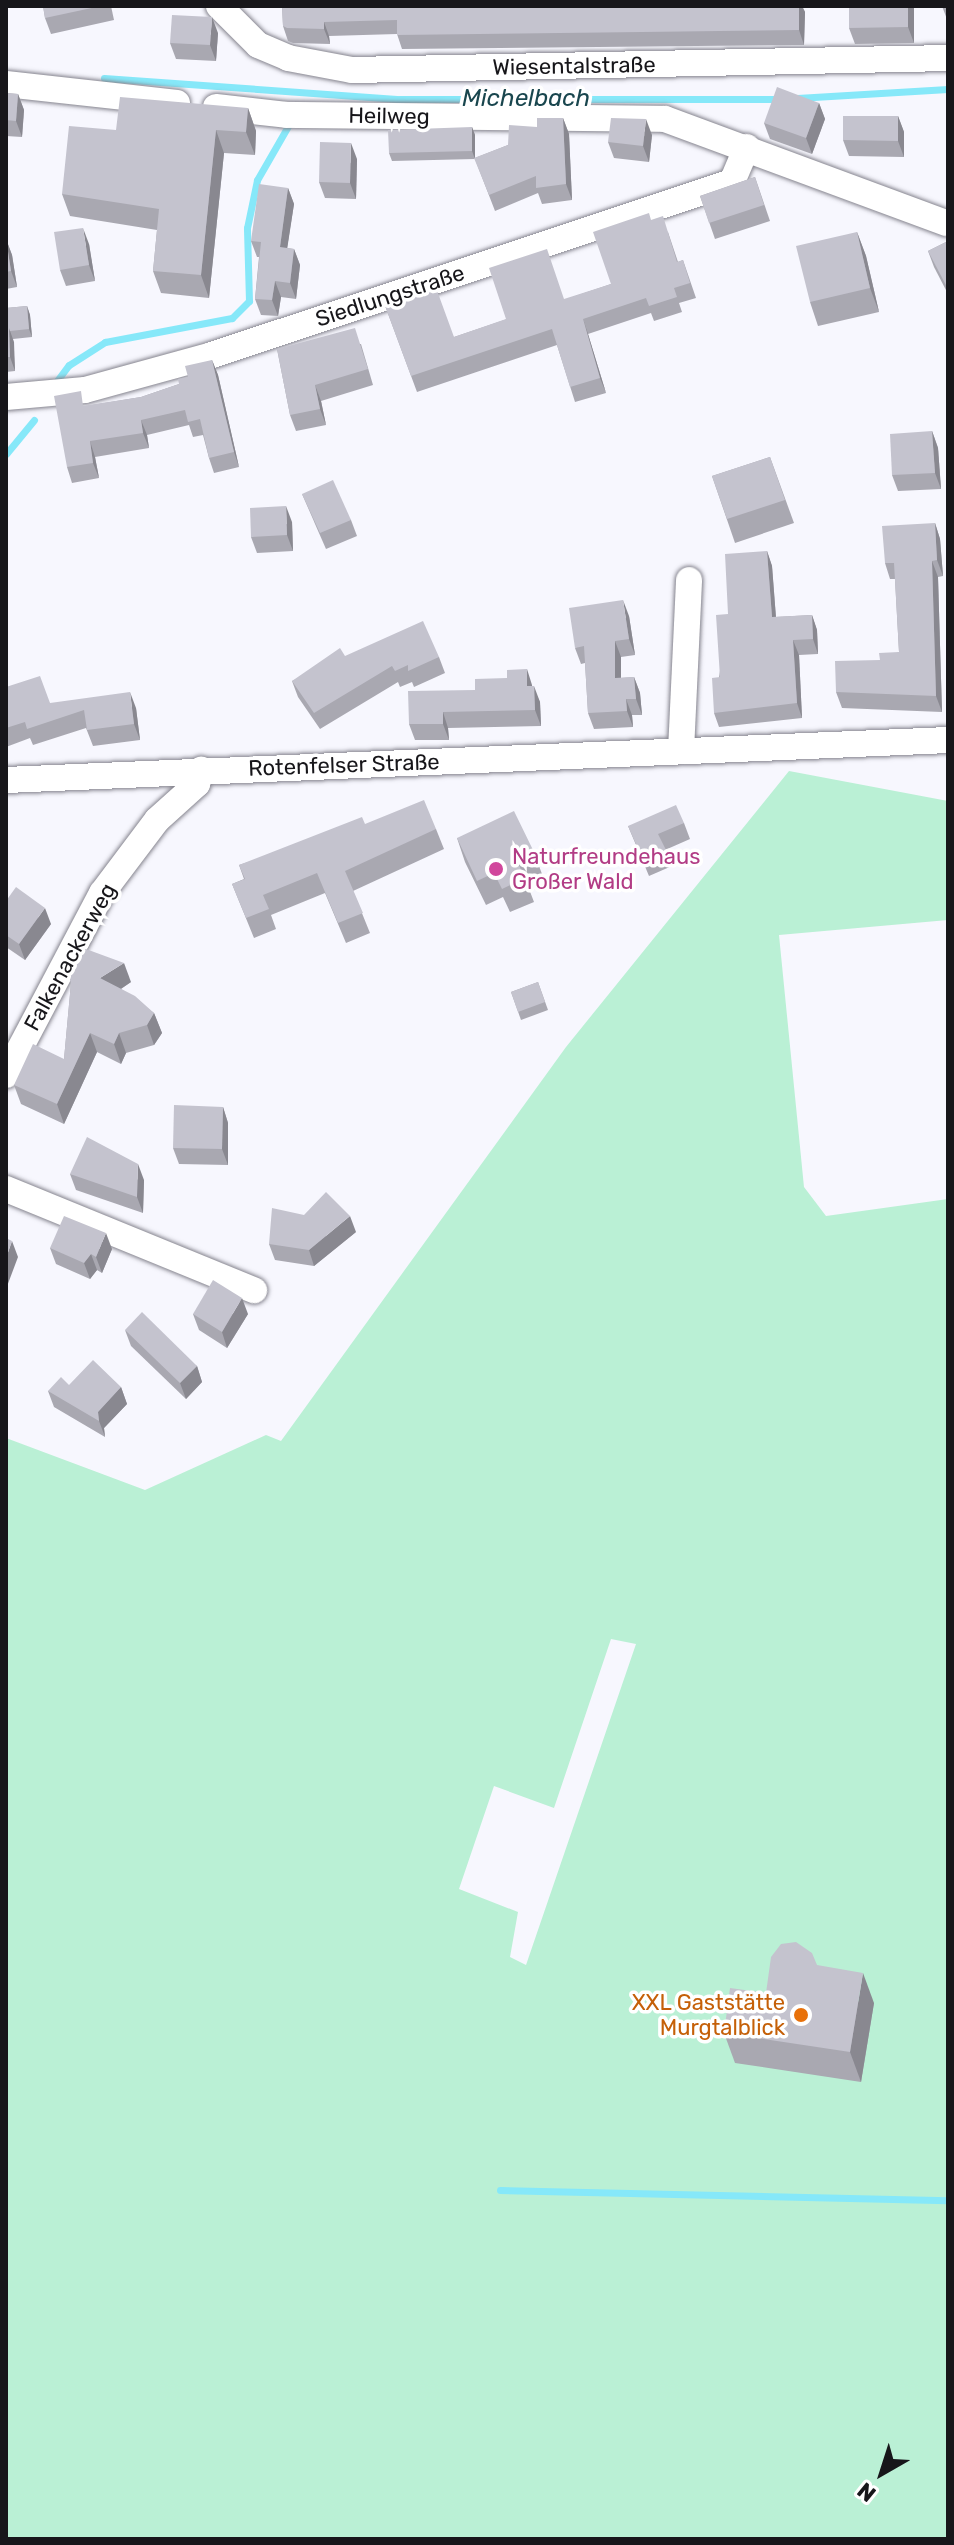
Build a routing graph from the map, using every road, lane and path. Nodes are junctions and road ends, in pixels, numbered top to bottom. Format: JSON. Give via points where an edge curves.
{"nodes":[{"id":1,"x":219,"y":6,"type":"edge"},
{"id":2,"x":948,"y":58,"type":"edge"},
{"id":3,"x":6,"y":84,"type":"edge"},
{"id":4,"x":747,"y":147,"type":"junction"},
{"id":5,"x":946,"y":223,"type":"edge"},
{"id":6,"x":6,"y":397,"type":"edge"},
{"id":7,"x":689,"y":580,"type":"dead end"},
{"id":8,"x":948,"y":740,"type":"edge"},
{"id":9,"x":681,"y":751,"type":"junction"},
{"id":10,"x":201,"y":770,"type":"junction"},
{"id":11,"x":6,"y":780,"type":"edge"},
{"id":12,"x":6,"y":1075,"type":"edge"},
{"id":13,"x":6,"y":1189,"type":"edge"},
{"id":14,"x":254,"y":1290,"type":"dead end"}],
"edges":[{"from":1,"to":2,"type":"street","name":"Wiesentalstraße","via":[[258,45],[288,58],[352,70]]},
{"from":3,"to":4,"type":"street","name":"Heilweg","via":[[298,115],[665,119]]},
{"from":4,"to":5,"type":"street","name":"Heilweg"},
{"from":4,"to":6,"type":"street","name":"Siedlungstraße","via":[[732,182],[212,355],[85,390]]},
{"from":7,"to":9,"type":"street"},
{"from":8,"to":9,"type":"street","name":"Rotenfelser Straße"},
{"from":9,"to":10,"type":"street","name":"Rotenfelser Straße"},
{"from":10,"to":11,"type":"street","name":"Rotenfelser Straße"},
{"from":10,"to":12,"type":"street","name":"Falkenackerweg","via":[[197,784],[157,820],[102,893]]},
{"from":13,"to":14,"type":"street"}]}
